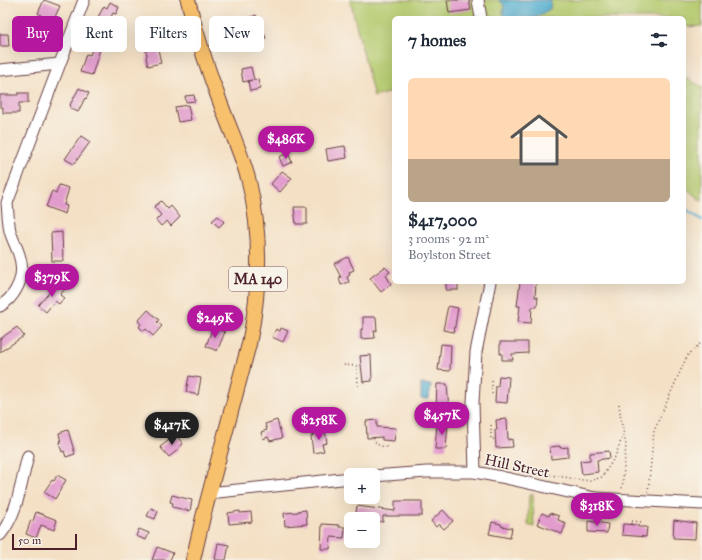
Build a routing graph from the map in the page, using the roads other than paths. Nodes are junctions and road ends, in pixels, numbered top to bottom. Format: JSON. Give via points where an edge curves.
{"nodes":[{"id":1,"x":84,"y":0,"type":"edge"},
{"id":2,"x":188,"y":0,"type":"edge"},
{"id":3,"x":478,"y":0,"type":"edge"},
{"id":4,"x":481,"y":16,"type":"edge"},
{"id":5,"x":59,"y":64,"type":"junction"},
{"id":6,"x":0,"y":70,"type":"edge"},
{"id":7,"x":4,"y":203,"type":"edge"},
{"id":8,"x":490,"y":284,"type":"edge"},
{"id":9,"x":0,"y":306,"type":"edge"},
{"id":10,"x":28,"y":456,"type":"dead end"},
{"id":11,"x":475,"y":472,"type":"junction"},
{"id":12,"x":380,"y":475,"type":"edge"},
{"id":13,"x":344,"y":479,"type":"edge"},
{"id":14,"x":209,"y":493,"type":"junction"},
{"id":15,"x":702,"y":504,"type":"edge"},
{"id":16,"x":0,"y":535,"type":"edge"},
{"id":17,"x":193,"y":560,"type":"edge"}],
"edges":[{"from":1,"to":5,"type":"street"},
{"from":2,"to":14,"type":"main road","number":"MA 140","via":[[209,72],[249,182],[256,221],[258,253],[251,336]]},
{"from":3,"to":4,"type":"street"},
{"from":5,"to":6,"type":"street"},
{"from":5,"to":7,"type":"street"},
{"from":7,"to":9,"type":"street","via":[[10,232],[21,263],[21,273],[13,294]]},
{"from":8,"to":11,"type":"street","via":[[476,348],[473,402]]},
{"from":10,"to":16,"type":"street","via":[[14,512]]},
{"from":11,"to":12,"type":"street","name":"Hill Street"},
{"from":11,"to":15,"type":"street","name":"Hill Street","via":[[595,498]]},
{"from":13,"to":14,"type":"street"},
{"from":14,"to":17,"type":"main road","number":"MA 140"}]}
